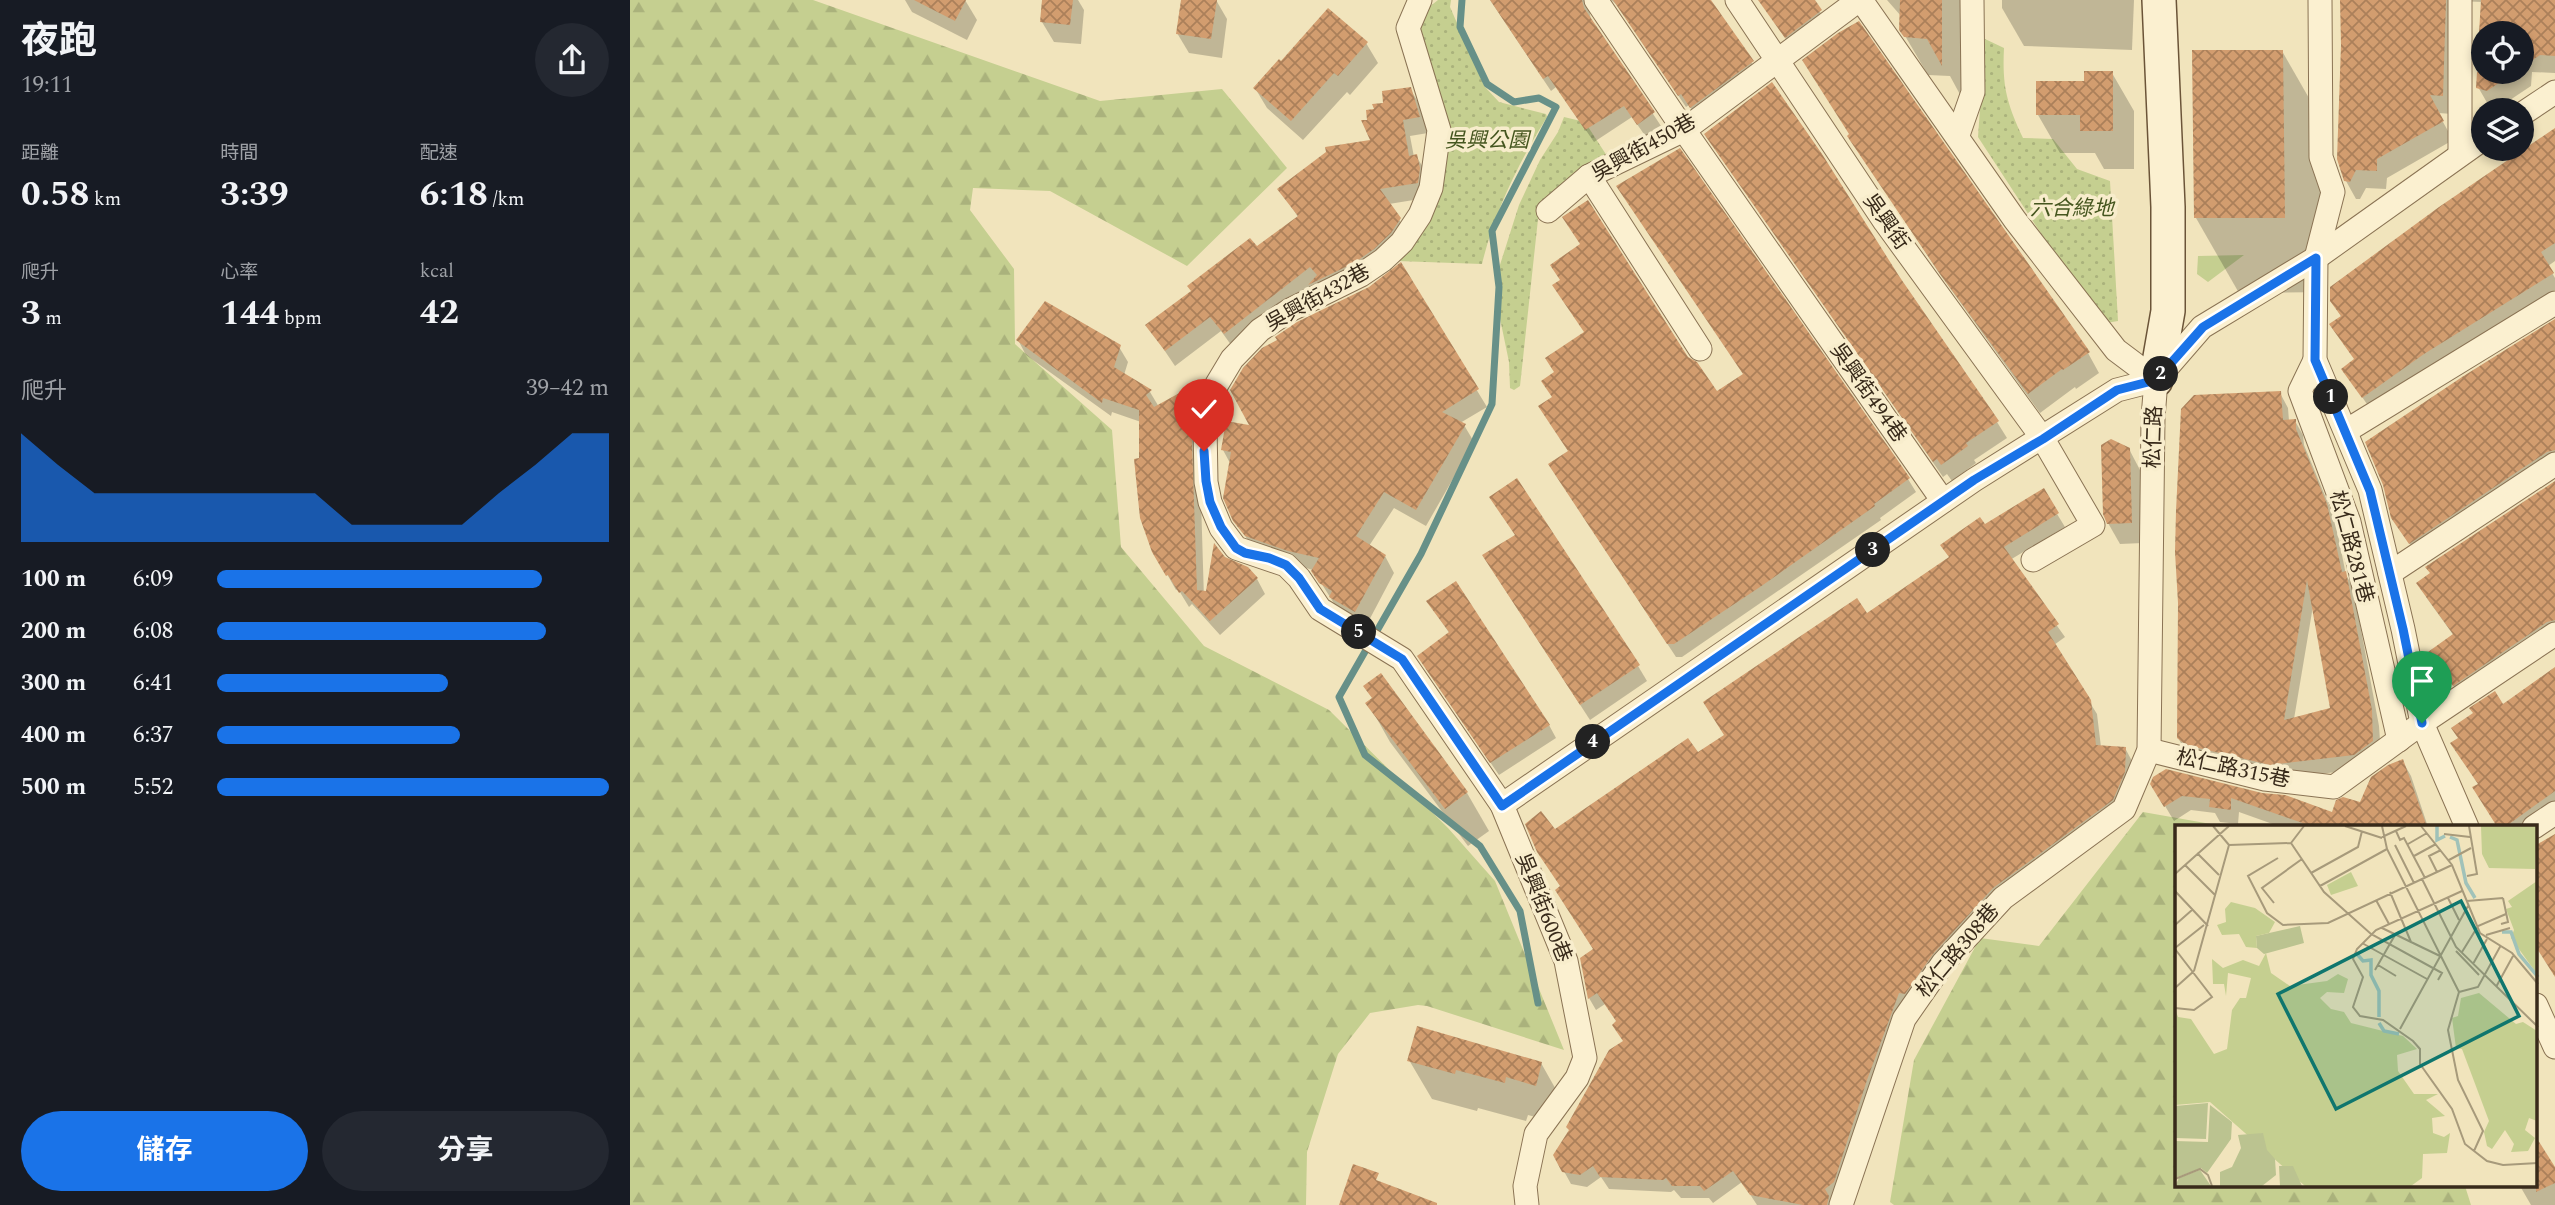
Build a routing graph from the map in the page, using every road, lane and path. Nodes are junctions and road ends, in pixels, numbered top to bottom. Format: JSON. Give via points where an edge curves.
{"nodes":[{"id":1,"x":1420,"y":0,"type":"edge"},
{"id":2,"x":1596,"y":0,"type":"edge"},
{"id":3,"x":1737,"y":0,"type":"edge"},
{"id":4,"x":1860,"y":0,"type":"edge"},
{"id":5,"x":1972,"y":0,"type":"edge"},
{"id":6,"x":2159,"y":0,"type":"edge"},
{"id":7,"x":2320,"y":0,"type":"edge"},
{"id":8,"x":2460,"y":0,"type":"edge"},
{"id":9,"x":1777,"y":63,"type":"junction"},
{"id":10,"x":2555,"y":92,"type":"edge"},
{"id":11,"x":2534,"y":106,"type":"edge"},
{"id":12,"x":1684,"y":130,"type":"junction"},
{"id":13,"x":1958,"y":135,"type":"junction"},
{"id":14,"x":2471,"y":147,"type":"edge"},
{"id":15,"x":2460,"y":154,"type":"junction"},
{"id":16,"x":1589,"y":176,"type":"junction"},
{"id":17,"x":1548,"y":211,"type":"dead end"},
{"id":18,"x":2316,"y":258,"type":"junction"},
{"id":19,"x":2555,"y":303,"type":"edge"},
{"id":20,"x":1700,"y":349,"type":"dead end"},
{"id":21,"x":2315,"y":360,"type":"junction"},
{"id":22,"x":2156,"y":380,"type":"junction"},
{"id":23,"x":2346,"y":431,"type":"junction"},
{"id":24,"x":2043,"y":439,"type":"junction"},
{"id":25,"x":2555,"y":464,"type":"edge"},
{"id":26,"x":1943,"y":501,"type":"junction"},
{"id":27,"x":2033,"y":560,"type":"dead end"},
{"id":28,"x":2390,"y":573,"type":"junction"},
{"id":29,"x":1357,"y":631,"type":"joint"},
{"id":30,"x":2555,"y":635,"type":"edge"},
{"id":31,"x":2422,"y":723,"type":"junction"},
{"id":32,"x":2399,"y":740,"type":"junction"},
{"id":33,"x":2149,"y":750,"type":"junction"},
{"id":34,"x":1502,"y":806,"type":"junction"},
{"id":35,"x":2555,"y":813,"type":"edge"},
{"id":36,"x":2466,"y":825,"type":"edge"},
{"id":37,"x":2537,"y":825,"type":"edge"},
{"id":38,"x":2538,"y":1009,"type":"edge"},
{"id":39,"x":2555,"y":1047,"type":"edge"},
{"id":40,"x":1527,"y":1205,"type":"edge"},
{"id":41,"x":1841,"y":1205,"type":"edge"}],
"edges":[{"from":1,"to":29,"type":"street","name":"吳興街432巷","via":[[1408,28],[1439,130],[1431,188],[1420,215],[1383,260],[1280,316],[1246,341],[1217,384],[1205,425],[1210,502],[1236,548],[1286,565],[1320,609]]},
{"from":2,"to":12,"type":"street","name":"吳興街494巷"},
{"from":3,"to":9,"type":"street","name":"吳興街"},
{"from":4,"to":9,"type":"street","name":"吳興街450巷"},
{"from":4,"to":13,"type":"street"},
{"from":5,"to":13,"type":"street","via":[[1973,92]]},
{"from":6,"to":22,"type":"street","name":"松仁路","via":[[2168,311]]},
{"from":7,"to":18,"type":"street","via":[[2321,157],[2333,192]]},
{"from":8,"to":15,"type":"street"},
{"from":9,"to":12,"type":"street","name":"吳興街450巷"},
{"from":9,"to":24,"type":"street","name":"吳興街","via":[[1885,222]]},
{"from":10,"to":11,"type":"street"},
{"from":12,"to":16,"type":"street","name":"吳興街450巷"},
{"from":12,"to":26,"type":"street","name":"吳興街494巷"},
{"from":13,"to":22,"type":"street","via":[[2015,220],[2116,350]]},
{"from":14,"to":15,"type":"street"},
{"from":15,"to":18,"type":"street"},
{"from":16,"to":17,"type":"street","name":"吳興街450巷"},
{"from":16,"to":20,"type":"street"},
{"from":18,"to":21,"type":"street"},
{"from":18,"to":22,"type":"street","via":[[2203,327]]},
{"from":19,"to":23,"type":"street"},
{"from":21,"to":23,"type":"street"},
{"from":21,"to":32,"type":"street","name":"松仁路281巷","via":[[2300,391],[2349,522]]},
{"from":22,"to":24,"type":"street","via":[[2117,390]]},
{"from":22,"to":33,"type":"street","name":"松仁路"},
{"from":23,"to":28,"type":"street","via":[[2370,491]]},
{"from":24,"to":26,"type":"street"},
{"from":24,"to":27,"type":"street","name":"吳興街","via":[[2093,525]]},
{"from":25,"to":28,"type":"street"},
{"from":26,"to":34,"type":"street"},
{"from":28,"to":31,"type":"street"},
{"from":29,"to":34,"type":"street","name":"吳興街600巷","via":[[1402,659]]},
{"from":30,"to":31,"type":"street","name":"松仁路315巷"},
{"from":31,"to":32,"type":"street","name":"松仁路315巷"},
{"from":31,"to":36,"type":"street"},
{"from":32,"to":33,"type":"street","name":"松仁路315巷","via":[[2334,787],[2265,779]]},
{"from":33,"to":41,"type":"street","name":"松仁路308巷","via":[[2124,809],[2003,898],[1943,963],[1912,1007]]},
{"from":34,"to":40,"type":"street","name":"吳興街600巷","via":[[1566,961],[1585,1058],[1577,1078],[1536,1134],[1525,1186]]},
{"from":35,"to":37,"type":"street"},
{"from":38,"to":39,"type":"street"}]}
